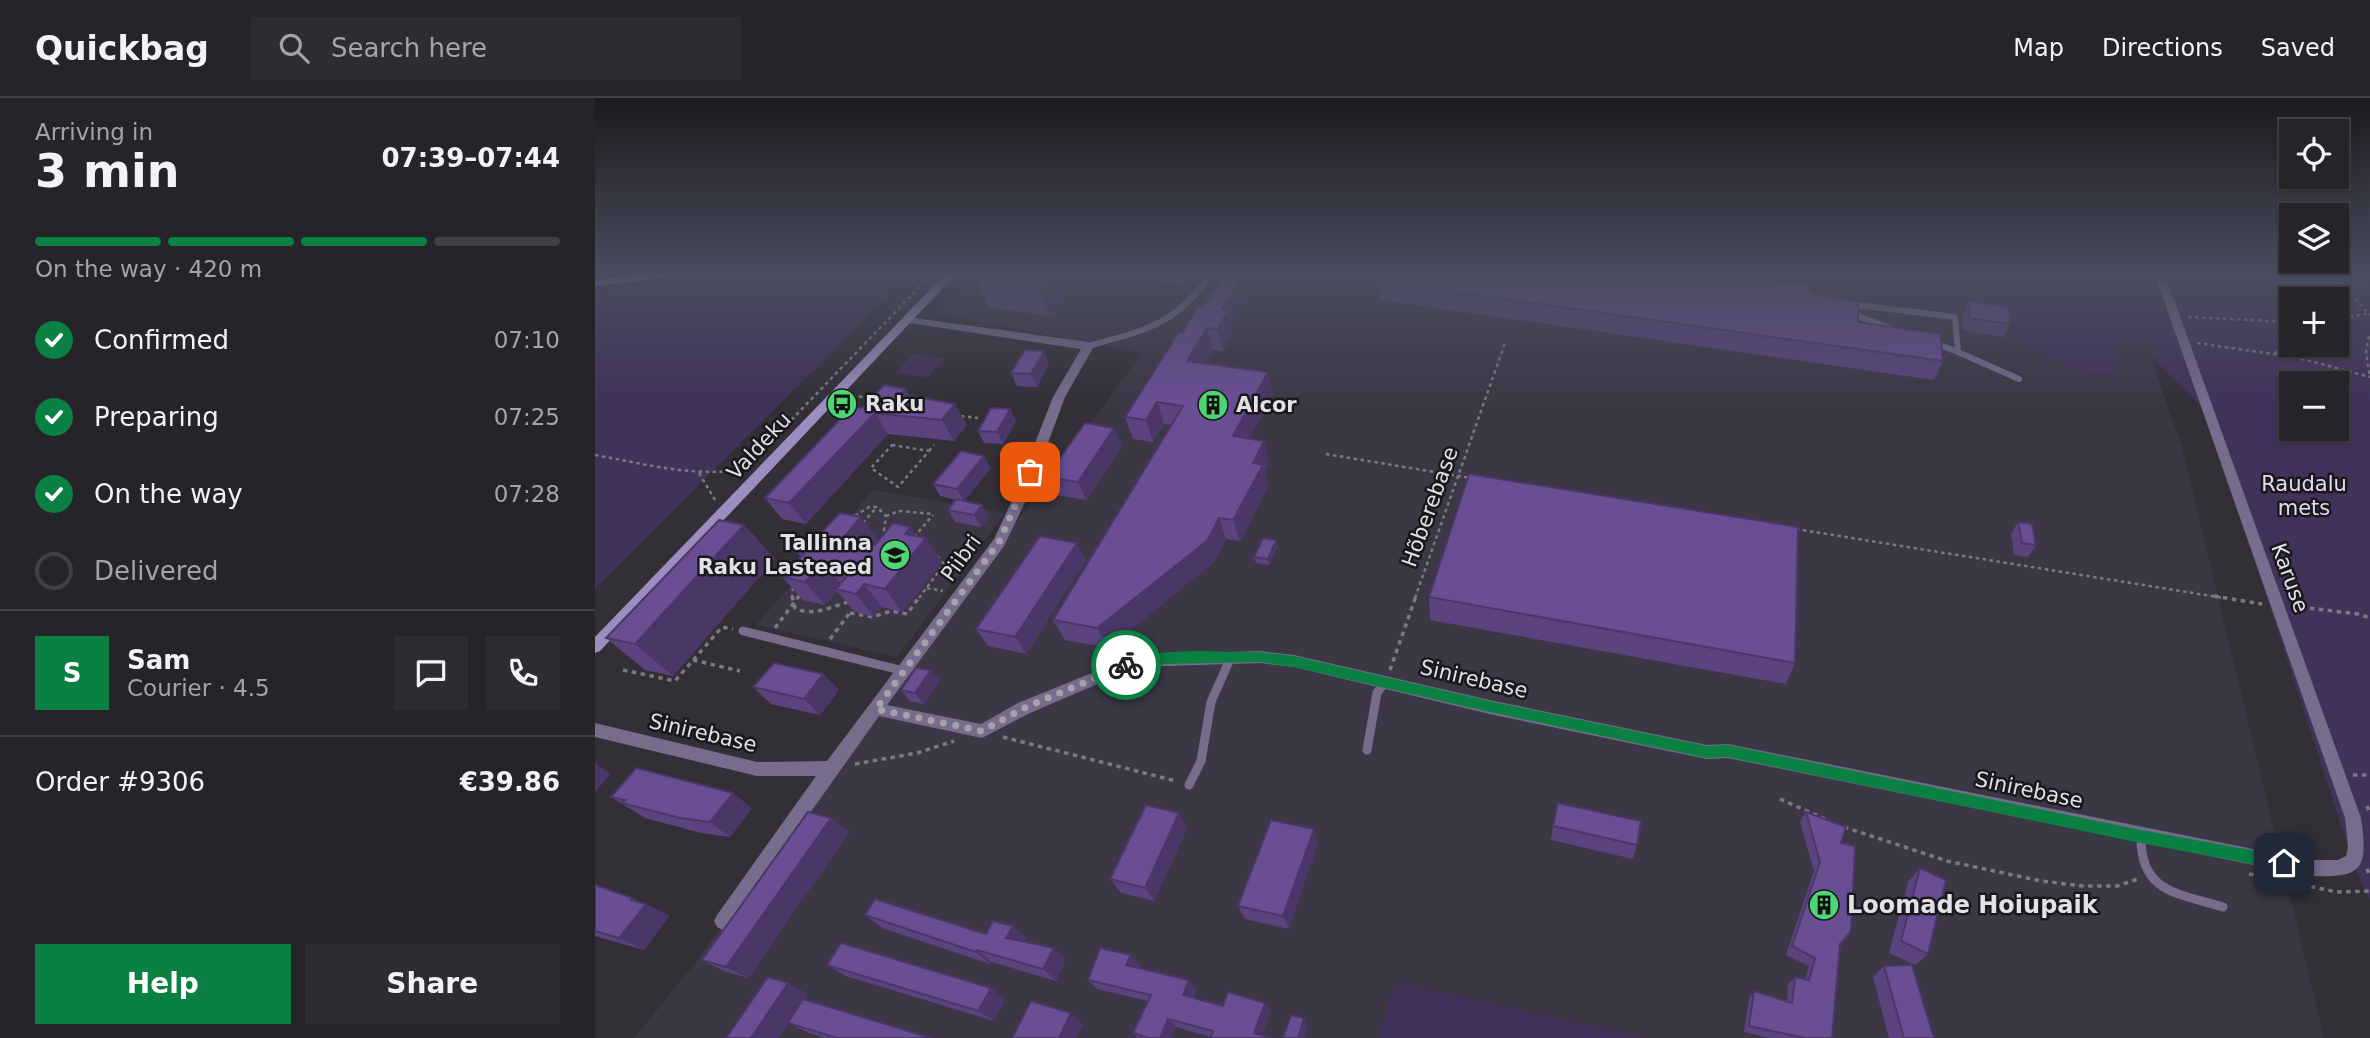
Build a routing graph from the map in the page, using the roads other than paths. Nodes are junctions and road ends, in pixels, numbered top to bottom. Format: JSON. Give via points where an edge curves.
{"nodes":[{"id":1,"x":911,"y":316,"type":"edge"},
{"id":2,"x":1173,"y":316,"type":"edge"},
{"id":3,"x":1857,"y":316,"type":"edge"},
{"id":4,"x":1946,"y":316,"type":"edge"},
{"id":5,"x":2174,"y":316,"type":"edge"},
{"id":6,"x":907,"y":320,"type":"junction"},
{"id":7,"x":1896,"y":330,"type":"edge"},
{"id":8,"x":1921,"y":338,"type":"edge"},
{"id":9,"x":1088,"y":346,"type":"junction"},
{"id":10,"x":1958,"y":352,"type":"junction"},
{"id":11,"x":2019,"y":379,"type":"dead end"},
{"id":12,"x":743,"y":631,"type":"road end"},
{"id":13,"x":595,"y":647,"type":"edge"},
{"id":14,"x":1231,"y":657,"type":"junction"},
{"id":15,"x":904,"y":671,"type":"junction"},
{"id":16,"x":1387,"y":681,"type":"junction"},
{"id":17,"x":876,"y":709,"type":"junction"},
{"id":18,"x":595,"y":730,"type":"edge"},
{"id":19,"x":1367,"y":750,"type":"dead end"},
{"id":20,"x":831,"y":768,"type":"junction"},
{"id":21,"x":1189,"y":785,"type":"road end"},
{"id":22,"x":2141,"y":836,"type":"junction"},
{"id":23,"x":2353,"y":861,"type":"joint"},
{"id":24,"x":2223,"y":907,"type":"dead end"},
{"id":25,"x":723,"y":920,"type":"dead end"}],
"edges":[{"from":1,"to":6,"type":"street","name":"Valdeku"},
{"from":2,"to":9,"type":"lane"},
{"from":3,"to":7,"type":"lane"},
{"from":4,"to":10,"type":"lane","via":[[1955,317]]},
{"from":5,"to":23,"type":"street","name":"Karuse","via":[[2285,605],[2353,818],[2357,847]]},
{"from":6,"to":9,"type":"street"},
{"from":6,"to":13,"type":"street","name":"Valdeku"},
{"from":8,"to":10,"type":"lane"},
{"from":9,"to":15,"type":"street","name":"Piibri","via":[[1059,396],[999,542]]},
{"from":10,"to":11,"type":"lane"},
{"from":12,"to":15,"type":"lane"},
{"from":14,"to":16,"type":"street","name":"Sinirebase","via":[[1294,662]]},
{"from":14,"to":17,"type":"street","name":"Sinirebase","via":[[1136,661],[1024,708],[982,731]]},
{"from":14,"to":21,"type":"lane","via":[[1211,702],[1201,761]]},
{"from":15,"to":17,"type":"street","name":"Piibri"},
{"from":16,"to":19,"type":"lane","via":[[1377,693]]},
{"from":16,"to":22,"type":"street","name":"Sinirebase","via":[[1729,758]]},
{"from":17,"to":20,"type":"street","name":"Piibri"},
{"from":18,"to":20,"type":"street","name":"Sinirebase","via":[[757,769]]},
{"from":20,"to":25,"type":"street","name":"Piibri"},
{"from":22,"to":23,"type":"street","name":"Sinirebase","via":[[2308,867],[2340,869]]},
{"from":22,"to":24,"type":"lane","via":[[2149,876],[2165,887]]}]}
